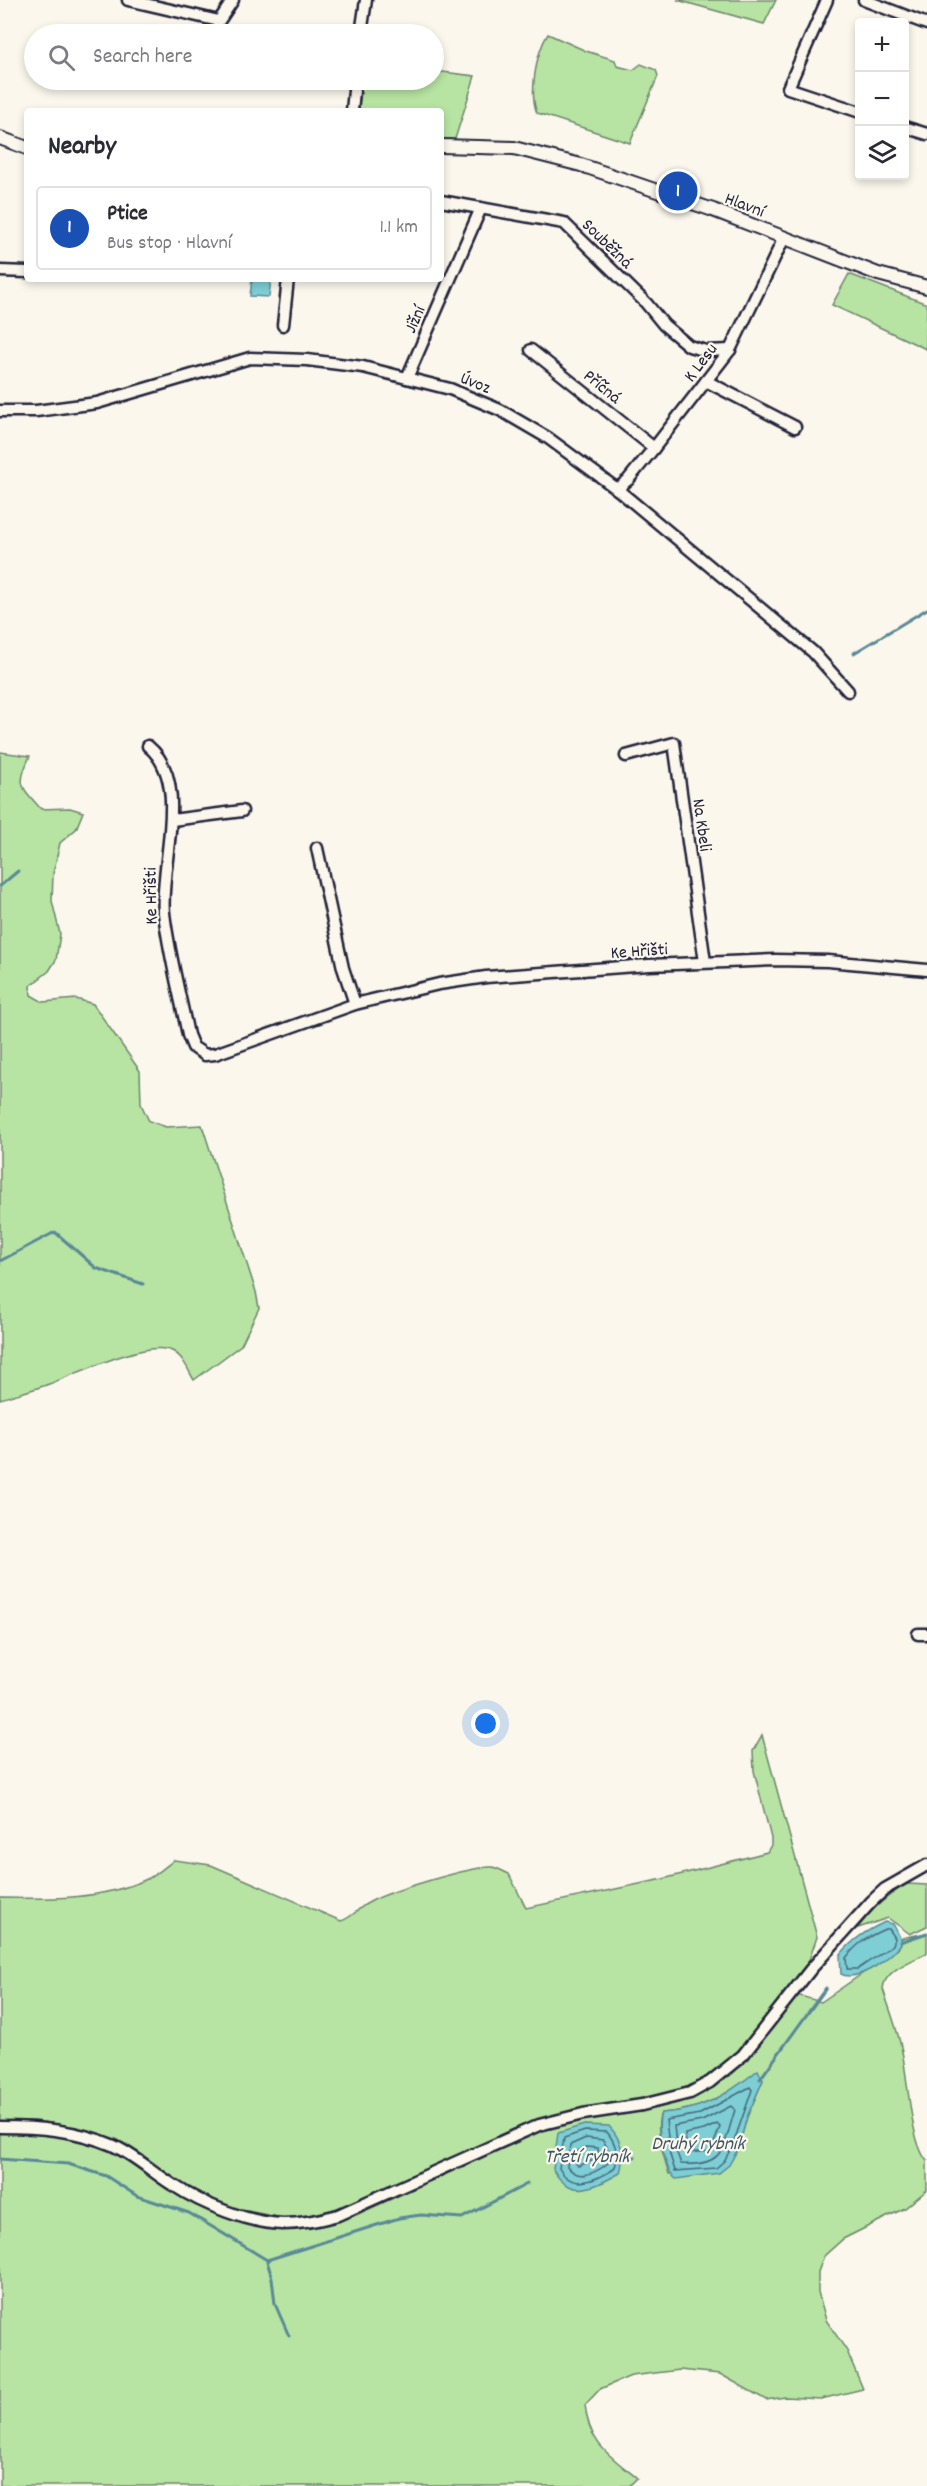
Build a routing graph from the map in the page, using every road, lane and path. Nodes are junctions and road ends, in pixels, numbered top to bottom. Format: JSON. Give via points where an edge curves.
{"nodes":[{"id":1,"x":128,"y":0,"type":"edge"},
{"id":2,"x":233,"y":0,"type":"edge"},
{"id":3,"x":366,"y":0,"type":"edge"},
{"id":4,"x":827,"y":0,"type":"edge"},
{"id":5,"x":864,"y":0,"type":"edge"},
{"id":6,"x":363,"y":24,"type":"edge"},
{"id":7,"x":927,"y":24,"type":"edge"},
{"id":8,"x":354,"y":90,"type":"edge"},
{"id":9,"x":352,"y":108,"type":"edge"},
{"id":10,"x":855,"y":110,"type":"edge"},
{"id":11,"x":909,"y":129,"type":"edge"},
{"id":12,"x":927,"y":134,"type":"edge"},
{"id":13,"x":0,"y":138,"type":"edge"},
{"id":14,"x":444,"y":146,"type":"edge"},
{"id":15,"x":24,"y":147,"type":"edge"},
{"id":16,"x":444,"y":202,"type":"edge"},
{"id":17,"x":482,"y":208,"type":"junction"},
{"id":18,"x":784,"y":238,"type":"junction"},
{"id":19,"x":0,"y":271,"type":"edge"},
{"id":20,"x":24,"y":272,"type":"edge"},
{"id":21,"x":288,"y":282,"type":"edge"},
{"id":22,"x":927,"y":287,"type":"edge"},
{"id":23,"x":283,"y":325,"type":"dead end"},
{"id":24,"x":531,"y":350,"type":"dead end"},
{"id":25,"x":730,"y":350,"type":"junction"},
{"id":26,"x":407,"y":378,"type":"junction"},
{"id":27,"x":706,"y":381,"type":"junction"},
{"id":28,"x":0,"y":411,"type":"edge"},
{"id":29,"x":795,"y":427,"type":"dead end"},
{"id":30,"x":654,"y":448,"type":"junction"},
{"id":31,"x":617,"y":489,"type":"junction"},
{"id":32,"x":848,"y":691,"type":"dead end"},
{"id":33,"x":148,"y":746,"type":"dead end"},
{"id":34,"x":626,"y":756,"type":"dead end"},
{"id":35,"x":242,"y":811,"type":"dead end"},
{"id":36,"x":172,"y":820,"type":"junction"},
{"id":37,"x":317,"y":848,"type":"dead end"},
{"id":38,"x":705,"y":962,"type":"junction"},
{"id":39,"x":927,"y":970,"type":"edge"},
{"id":40,"x":355,"y":1004,"type":"junction"},
{"id":41,"x":927,"y":1865,"type":"edge"},
{"id":42,"x":0,"y":2127,"type":"edge"}],
"edges":[{"from":1,"to":2,"type":"street","via":[[219,21]]},
{"from":3,"to":6,"type":"street"},
{"from":4,"to":10,"type":"street","via":[[788,88]]},
{"from":5,"to":7,"type":"street"},
{"from":8,"to":9,"type":"street"},
{"from":11,"to":12,"type":"street"},
{"from":13,"to":15,"type":"main road"},
{"from":14,"to":18,"type":"main road","name":"Hlavní","via":[[514,148],[573,162]]},
{"from":16,"to":17,"type":"street","name":"Souběžná"},
{"from":17,"to":25,"type":"street","name":"Souběžná","via":[[564,223],[664,325],[690,346],[706,351]]},
{"from":17,"to":26,"type":"street","name":"Jižní"},
{"from":18,"to":22,"type":"main road","name":"Hlavní","via":[[878,274]]},
{"from":18,"to":25,"type":"street","name":"K Lesu"},
{"from":19,"to":20,"type":"street"},
{"from":21,"to":23,"type":"street"},
{"from":24,"to":30,"type":"street","name":"Příčná"},
{"from":25,"to":27,"type":"street","name":"K Lesu"},
{"from":26,"to":28,"type":"street","name":"Úvoz","via":[[363,367],[250,358],[97,403]]},
{"from":26,"to":31,"type":"street","name":"Úvoz","via":[[450,389],[500,410],[548,438]]},
{"from":27,"to":29,"type":"street"},
{"from":27,"to":30,"type":"street","name":"K Lesu"},
{"from":30,"to":31,"type":"street","name":"K Lesu"},
{"from":31,"to":32,"type":"street","name":"Úvoz","via":[[813,652]]},
{"from":33,"to":36,"type":"street","name":"Ke Hřišti","via":[[167,775]]},
{"from":34,"to":38,"type":"street","name":"Na Kbeli","via":[[674,743]]},
{"from":35,"to":36,"type":"street"},
{"from":36,"to":40,"type":"street","name":"Ke Hřišti","via":[[164,911],[193,1047],[205,1055],[215,1054]]},
{"from":37,"to":40,"type":"street","via":[[343,968]]},
{"from":38,"to":39,"type":"street","name":"Ke Hřišti","via":[[828,961]]},
{"from":38,"to":40,"type":"street","name":"Ke Hřišti","via":[[486,977]]},
{"from":41,"to":42,"type":"street","via":[[871,1902],[743,2055],[710,2082],[690,2093],[539,2125],[338,2216],[282,2224],[226,2212],[171,2184],[111,2145],[60,2130]]}]}
